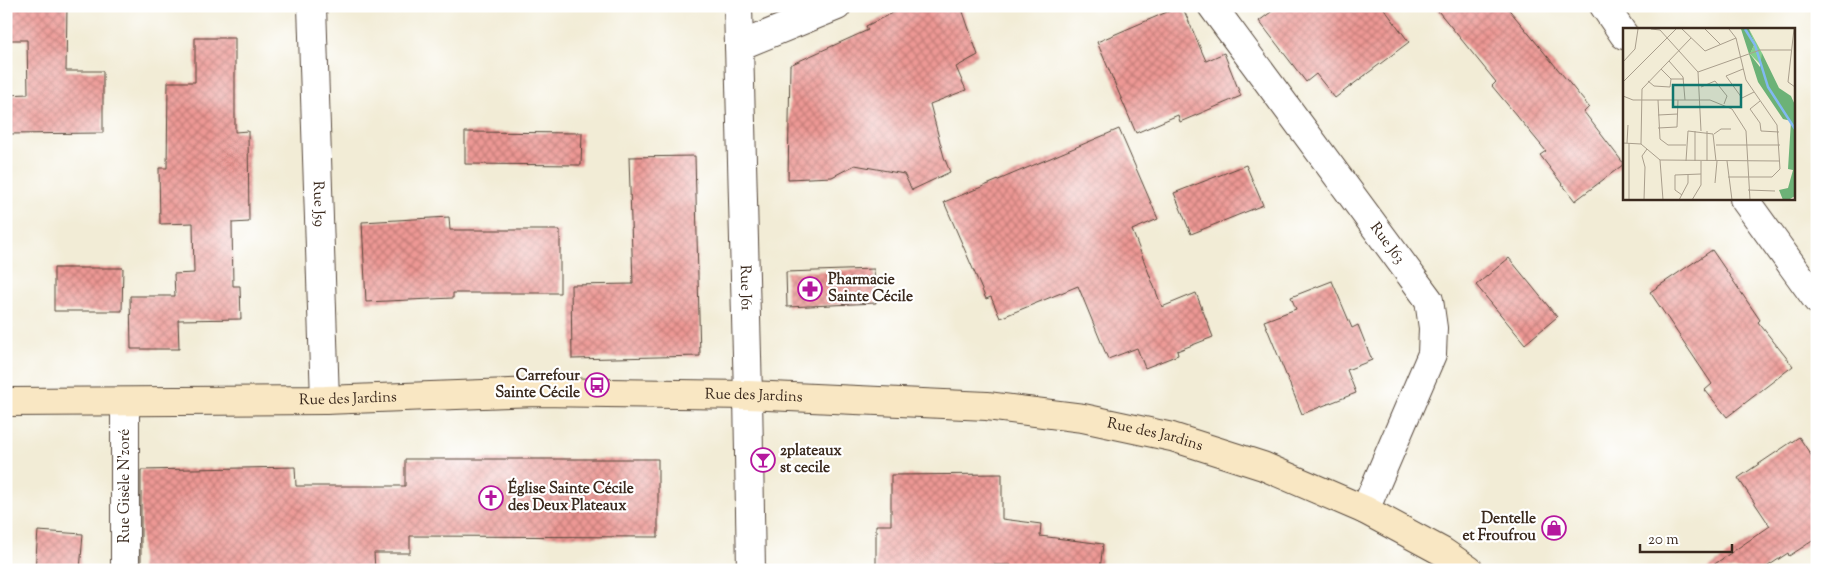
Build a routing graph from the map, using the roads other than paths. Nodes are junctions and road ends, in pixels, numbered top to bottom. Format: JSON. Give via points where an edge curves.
{"nodes":[{"id":1,"x":312,"y":6,"type":"edge"},
{"id":2,"x":738,"y":6,"type":"edge"},
{"id":3,"x":837,"y":6,"type":"edge"},
{"id":4,"x":1212,"y":6,"type":"edge"},
{"id":5,"x":1604,"y":6,"type":"edge"},
{"id":6,"x":1623,"y":34,"type":"edge"},
{"id":7,"x":739,"y":46,"type":"junction"},
{"id":8,"x":1745,"y":200,"type":"edge"},
{"id":9,"x":1817,"y":300,"type":"edge"},
{"id":10,"x":748,"y":395,"type":"junction"},
{"id":11,"x":325,"y":400,"type":"junction"},
{"id":12,"x":6,"y":402,"type":"edge"},
{"id":13,"x":125,"y":402,"type":"junction"},
{"id":14,"x":1365,"y":510,"type":"junction"},
{"id":15,"x":126,"y":570,"type":"edge"},
{"id":16,"x":751,"y":570,"type":"edge"},
{"id":17,"x":1469,"y":570,"type":"edge"}],
"edges":[{"from":1,"to":11,"type":"street","name":"Rue J59"},
{"from":2,"to":7,"type":"street","name":"Rue J61"},
{"from":3,"to":7,"type":"street"},
{"from":4,"to":14,"type":"street","name":"Rue J63","via":[[1429,300],[1432,354]]},
{"from":5,"to":6,"type":"street"},
{"from":7,"to":10,"type":"street","name":"Rue J61"},
{"from":8,"to":9,"type":"street"},
{"from":10,"to":11,"type":"main road","name":"Rue des Jardins","via":[[537,392]]},
{"from":10,"to":14,"type":"main road","name":"Rue des Jardins","via":[[987,406],[1083,418],[1172,437],[1263,466]]},
{"from":10,"to":16,"type":"street","name":"Rue J61"},
{"from":11,"to":13,"type":"main road","name":"Rue des Jardins"},
{"from":12,"to":13,"type":"main road","name":"Rue des Jardins"},
{"from":13,"to":15,"type":"street","name":"Rue Gisèle N'zoré"},
{"from":14,"to":17,"type":"main road","name":"Rue des Jardins","via":[[1443,552]]}]}
